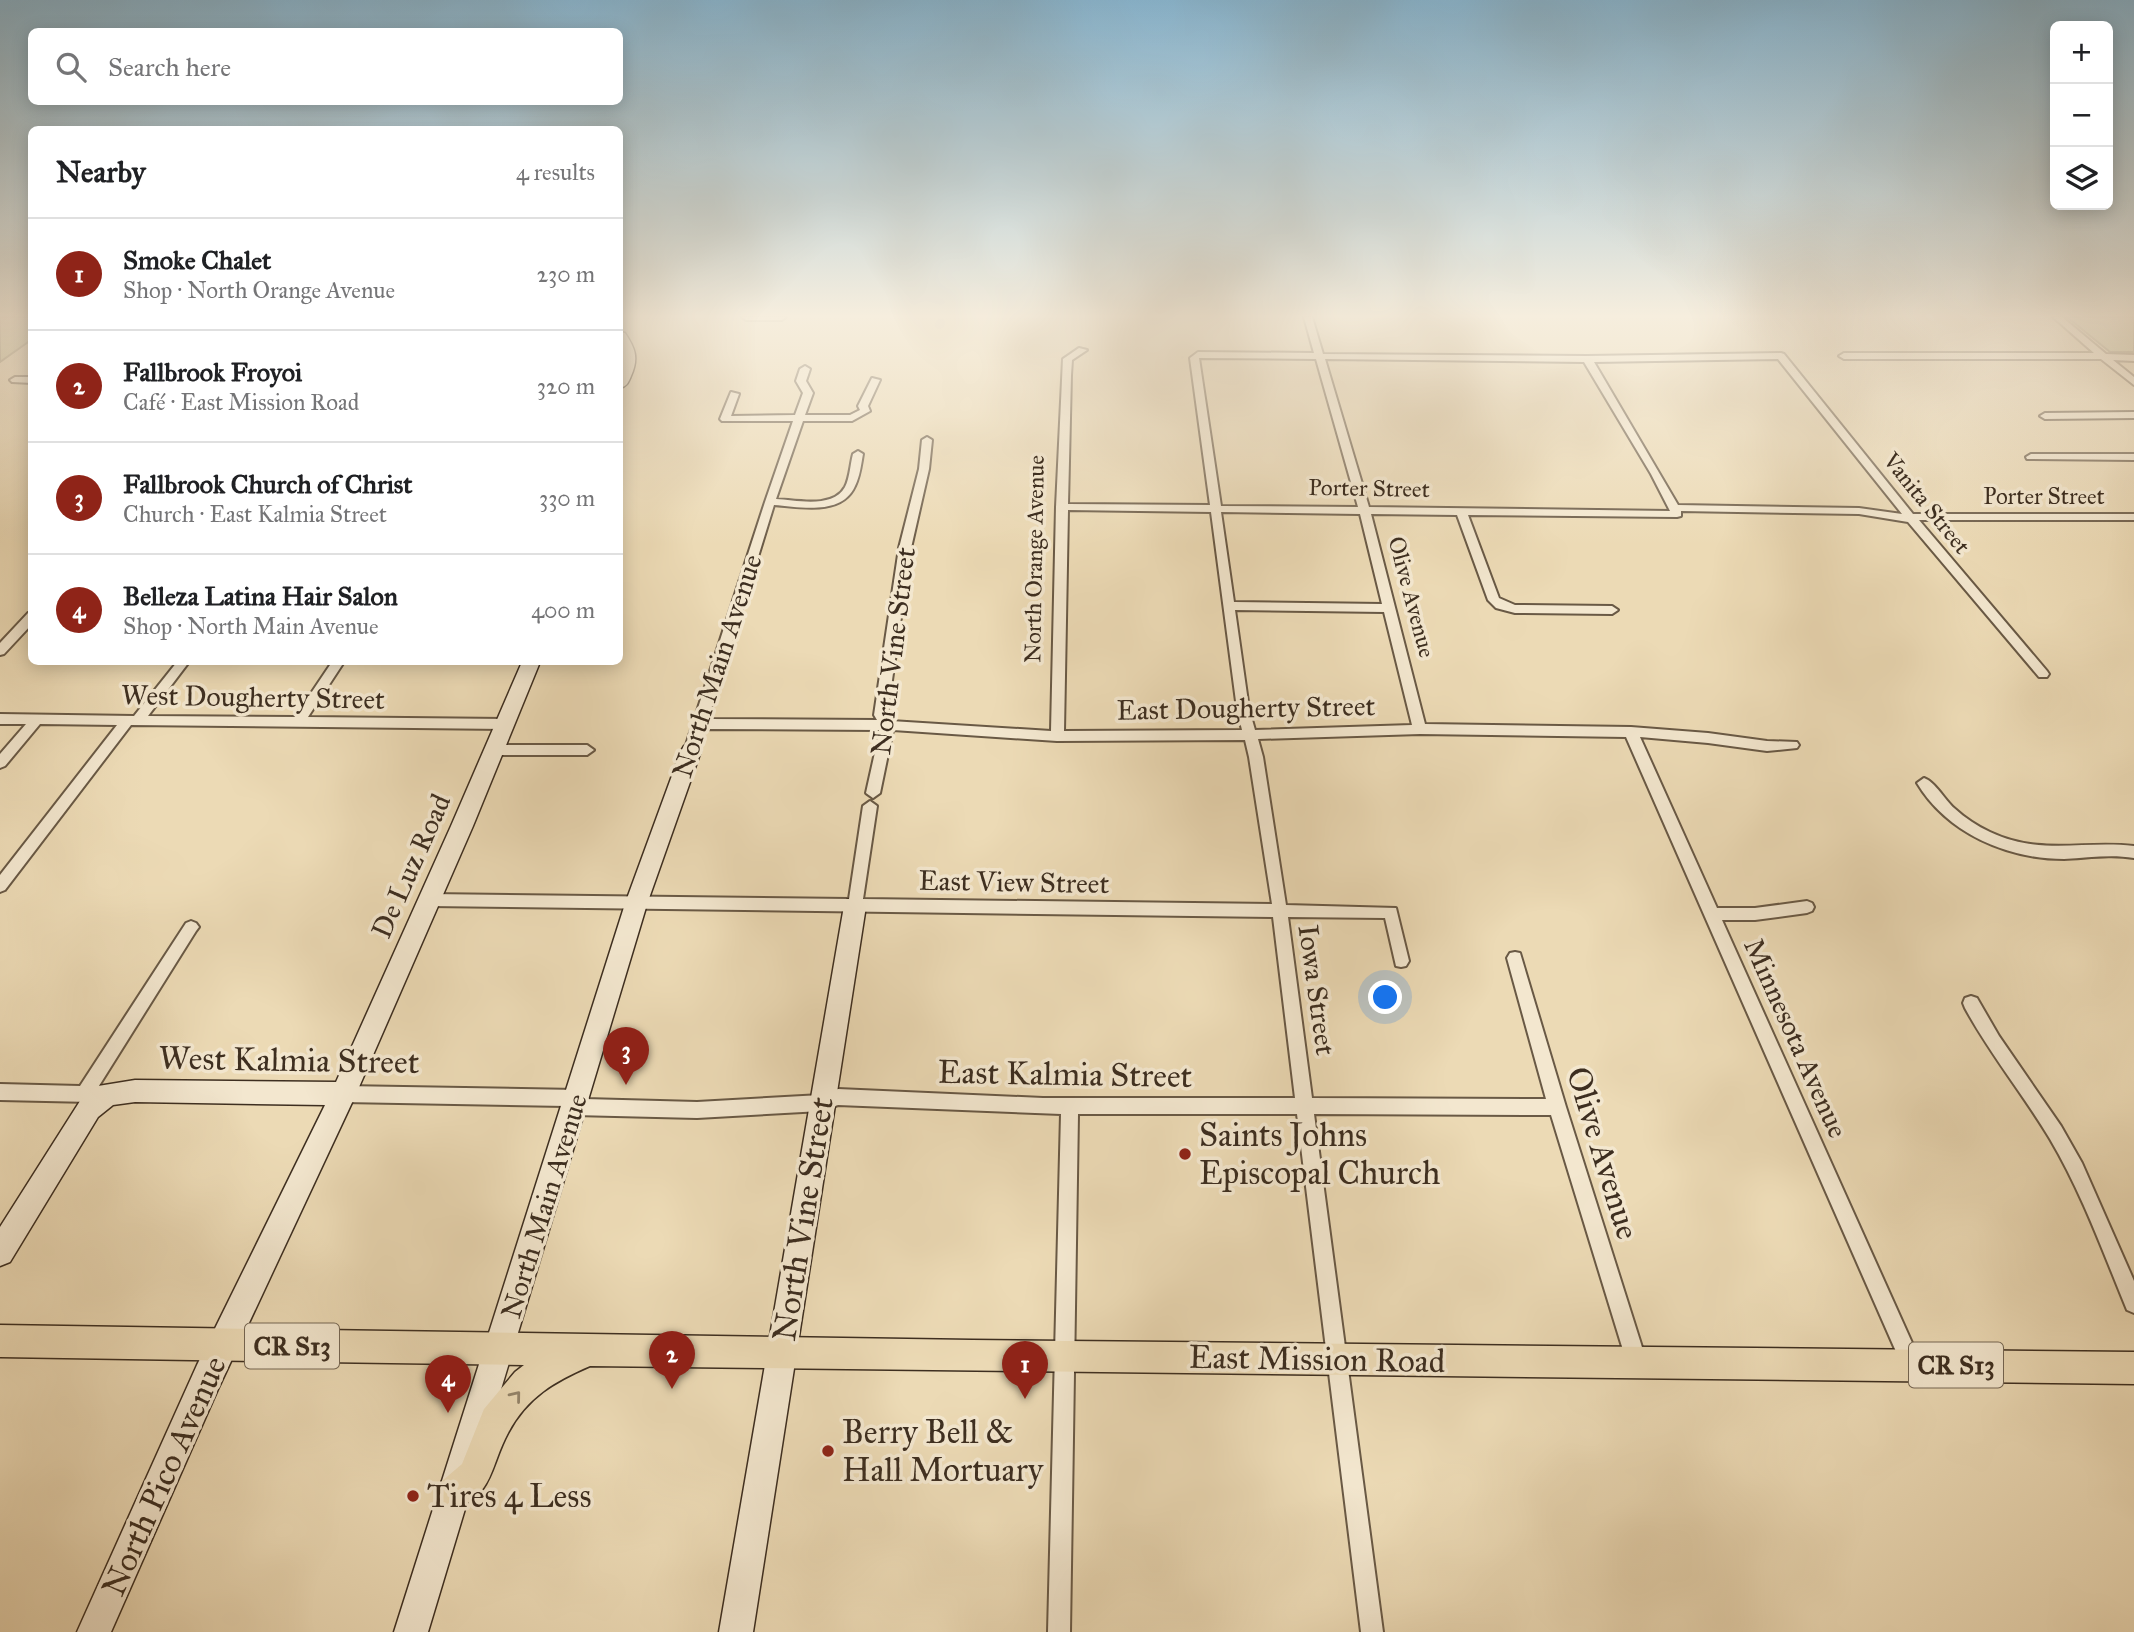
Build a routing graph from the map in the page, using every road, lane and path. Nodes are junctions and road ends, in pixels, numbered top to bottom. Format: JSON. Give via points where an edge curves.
{"nodes":[{"id":1,"x":808,"y":393,"type":"edge"},
{"id":2,"x":869,"y":393,"type":"edge"},
{"id":3,"x":1066,"y":393,"type":"edge"},
{"id":4,"x":1200,"y":393,"type":"edge"},
{"id":5,"x":1330,"y":393,"type":"edge"},
{"id":6,"x":1608,"y":393,"type":"edge"},
{"id":7,"x":1812,"y":393,"type":"edge"},
{"id":8,"x":734,"y":394,"type":"dead end"},
{"id":9,"x":2134,"y":415,"type":"edge"},
{"id":10,"x":2045,"y":416,"type":"dead end"},
{"id":11,"x":799,"y":418,"type":"junction"},
{"id":12,"x":927,"y":440,"type":"dead end"},
{"id":13,"x":858,"y":454,"type":"dead end"},
{"id":14,"x":2031,"y":457,"type":"dead end"},
{"id":15,"x":2134,"y":457,"type":"edge"},
{"id":16,"x":770,"y":502,"type":"junction"},
{"id":17,"x":1061,"y":507,"type":"junction"},
{"id":18,"x":1213,"y":508,"type":"junction"},
{"id":19,"x":1364,"y":509,"type":"junction"},
{"id":20,"x":1461,"y":510,"type":"junction"},
{"id":21,"x":1675,"y":511,"type":"junction"},
{"id":22,"x":2134,"y":517,"type":"edge"},
{"id":23,"x":1912,"y":518,"type":"junction"},
{"id":24,"x":1229,"y":607,"type":"junction"},
{"id":25,"x":1390,"y":608,"type":"junction"},
{"id":26,"x":1612,"y":610,"type":"dead end"},
{"id":27,"x":28,"y":620,"type":"edge"},
{"id":28,"x":0,"y":651,"type":"edge"},
{"id":29,"x":180,"y":665,"type":"edge"},
{"id":30,"x":336,"y":665,"type":"edge"},
{"id":31,"x":530,"y":665,"type":"edge"},
{"id":32,"x":2042,"y":674,"type":"dead end"},
{"id":33,"x":0,"y":719,"type":"edge"},
{"id":34,"x":37,"y":719,"type":"junction"},
{"id":35,"x":133,"y":720,"type":"junction"},
{"id":36,"x":298,"y":723,"type":"junction"},
{"id":37,"x":505,"y":724,"type":"junction"},
{"id":38,"x":701,"y":724,"type":"junction"},
{"id":39,"x":887,"y":726,"type":"junction"},
{"id":40,"x":1420,"y":729,"type":"junction"},
{"id":41,"x":1631,"y":732,"type":"junction"},
{"id":42,"x":1251,"y":735,"type":"junction"},
{"id":43,"x":1057,"y":736,"type":"junction"},
{"id":44,"x":1792,"y":745,"type":"dead end"},
{"id":45,"x":495,"y":750,"type":"junction"},
{"id":46,"x":587,"y":750,"type":"dead end"},
{"id":47,"x":691,"y":751,"type":"joint"},
{"id":48,"x":0,"y":763,"type":"edge"},
{"id":49,"x":1924,"y":783,"type":"dead end"},
{"id":50,"x":2134,"y":852,"type":"edge"},
{"id":51,"x":0,"y":886,"type":"edge"},
{"id":52,"x":429,"y":901,"type":"junction"},
{"id":53,"x":636,"y":904,"type":"junction"},
{"id":54,"x":855,"y":906,"type":"junction"},
{"id":55,"x":1808,"y":907,"type":"dead end"},
{"id":56,"x":1280,"y":911,"type":"junction"},
{"id":57,"x":1712,"y":914,"type":"junction"},
{"id":58,"x":191,"y":928,"type":"dead end"},
{"id":59,"x":1515,"y":958,"type":"dead end"},
{"id":60,"x":1401,"y":961,"type":"dead end"},
{"id":61,"x":1971,"y":1003,"type":"dead end"},
{"id":62,"x":0,"y":1092,"type":"edge"},
{"id":63,"x":96,"y":1094,"type":"junction"},
{"id":64,"x":343,"y":1094,"type":"junction"},
{"id":65,"x":821,"y":1102,"type":"junction"},
{"id":66,"x":575,"y":1103,"type":"junction"},
{"id":67,"x":1070,"y":1106,"type":"junction"},
{"id":68,"x":1306,"y":1107,"type":"junction"},
{"id":69,"x":1557,"y":1107,"type":"junction"},
{"id":70,"x":0,"y":1252,"type":"edge"},
{"id":71,"x":2134,"y":1303,"type":"edge"},
{"id":72,"x":0,"y":1341,"type":"edge"},
{"id":73,"x":223,"y":1345,"type":"junction"},
{"id":74,"x":500,"y":1349,"type":"junction"},
{"id":75,"x":591,"y":1350,"type":"junction"},
{"id":76,"x":781,"y":1353,"type":"junction"},
{"id":77,"x":1065,"y":1356,"type":"junction"},
{"id":78,"x":1337,"y":1359,"type":"junction"},
{"id":79,"x":1638,"y":1364,"type":"junction"},
{"id":80,"x":1912,"y":1365,"type":"junction"},
{"id":81,"x":2134,"y":1368,"type":"edge"},
{"id":82,"x":454,"y":1493,"type":"junction"},
{"id":83,"x":94,"y":1632,"type":"edge"},
{"id":84,"x":411,"y":1632,"type":"edge"},
{"id":85,"x":736,"y":1632,"type":"edge"},
{"id":86,"x":1059,"y":1632,"type":"edge"},
{"id":87,"x":1372,"y":1632,"type":"edge"}],
"edges":[{"from":1,"to":11,"type":"street","name":"North Main Avenue"},
{"from":2,"to":11,"type":"street","via":[[860,415]]},
{"from":3,"to":17,"type":"street","name":"North Orange Avenue"},
{"from":4,"to":18,"type":"street","name":"Iowa Street"},
{"from":5,"to":19,"type":"street","name":"Olive Avenue"},
{"from":6,"to":21,"type":"street"},
{"from":7,"to":23,"type":"street","name":"Vanita Street"},
{"from":8,"to":11,"type":"street","via":[[725,419]]},
{"from":9,"to":10,"type":"street"},
{"from":11,"to":16,"type":"street","name":"North Main Avenue"},
{"from":12,"to":39,"type":"street","name":"North Vine Street","via":[[880,715]]},
{"from":13,"to":16,"type":"street","via":[[847,492],[837,501]]},
{"from":14,"to":15,"type":"street"},
{"from":16,"to":38,"type":"street","name":"North Main Avenue"},
{"from":17,"to":18,"type":"street","name":"Porter Street"},
{"from":17,"to":43,"type":"street","name":"North Orange Avenue"},
{"from":18,"to":19,"type":"street","name":"Porter Street"},
{"from":18,"to":24,"type":"street","name":"Iowa Street"},
{"from":19,"to":20,"type":"street","name":"Porter Street"},
{"from":19,"to":25,"type":"street","name":"Olive Avenue"},
{"from":20,"to":21,"type":"street","name":"Porter Street"},
{"from":20,"to":26,"type":"street","via":[[1494,600],[1500,605]]},
{"from":21,"to":23,"type":"street","name":"Porter Street","via":[[1859,511]]},
{"from":22,"to":23,"type":"street","name":"Porter Street"},
{"from":23,"to":32,"type":"street","name":"Vanita Street"},
{"from":24,"to":25,"type":"street"},
{"from":24,"to":42,"type":"street","name":"Iowa Street"},
{"from":25,"to":40,"type":"street","name":"Olive Avenue"},
{"from":27,"to":28,"type":"street"},
{"from":29,"to":35,"type":"street"},
{"from":30,"to":36,"type":"street"},
{"from":31,"to":37,"type":"street","name":"De Luz Road"},
{"from":33,"to":34,"type":"street","name":"West Dougherty Street"},
{"from":34,"to":35,"type":"street","name":"West Dougherty Street"},
{"from":34,"to":48,"type":"street"},
{"from":35,"to":36,"type":"street","name":"West Dougherty Street"},
{"from":35,"to":51,"type":"street"},
{"from":36,"to":37,"type":"street","name":"West Dougherty Street"},
{"from":37,"to":45,"type":"street","name":"De Luz Road"},
{"from":38,"to":39,"type":"street","name":"East Dougherty Street"},
{"from":38,"to":47,"type":"street","name":"North Main Avenue"},
{"from":39,"to":43,"type":"street","name":"East Dougherty Street"},
{"from":39,"to":54,"type":"street","name":"North Vine Street"},
{"from":40,"to":41,"type":"street","name":"East Dougherty Street"},
{"from":40,"to":42,"type":"street","name":"East Dougherty Street"},
{"from":41,"to":44,"type":"street","name":"East Dougherty Street"},
{"from":41,"to":57,"type":"street","name":"Minnesota Avenue"},
{"from":42,"to":43,"type":"street","name":"East Dougherty Street"},
{"from":42,"to":56,"type":"street","name":"Iowa Street"},
{"from":45,"to":46,"type":"street"},
{"from":45,"to":52,"type":"street","name":"De Luz Road"},
{"from":47,"to":53,"type":"street","name":"North Main Avenue"},
{"from":49,"to":50,"type":"street","via":[[1951,816],[1987,838],[2017,848],[2060,853]]},
{"from":52,"to":53,"type":"street","name":"East View Street"},
{"from":52,"to":64,"type":"street","name":"De Luz Road"},
{"from":53,"to":54,"type":"street","name":"East View Street"},
{"from":53,"to":66,"type":"street","name":"North Main Avenue"},
{"from":54,"to":56,"type":"street","name":"East View Street"},
{"from":54,"to":65,"type":"street","name":"North Vine Street"},
{"from":55,"to":57,"type":"street"},
{"from":56,"to":60,"type":"street","name":"East View Street","via":[[1391,912]]},
{"from":56,"to":68,"type":"street","name":"Iowa Street"},
{"from":57,"to":80,"type":"street","name":"Minnesota Avenue"},
{"from":58,"to":63,"type":"street"},
{"from":59,"to":69,"type":"street","name":"Olive Avenue"},
{"from":61,"to":71,"type":"street","via":[[1986,1033],[2067,1151]]},
{"from":62,"to":63,"type":"street","name":"West Kalmia Street"},
{"from":63,"to":64,"type":"street","name":"West Kalmia Street"},
{"from":63,"to":70,"type":"street"},
{"from":64,"to":66,"type":"street","name":"West Kalmia Street"},
{"from":64,"to":73,"type":"street","name":"North Pico Avenue"},
{"from":65,"to":66,"type":"street","name":"East Kalmia Street","via":[[697,1110]]},
{"from":65,"to":67,"type":"street","name":"East Kalmia Street","via":[[838,1097]]},
{"from":65,"to":76,"type":"street","name":"North Vine Street"},
{"from":66,"to":74,"type":"street","name":"North Main Avenue"},
{"from":67,"to":68,"type":"street","name":"East Kalmia Street"},
{"from":67,"to":77,"type":"street"},
{"from":68,"to":69,"type":"street","name":"East Kalmia Street"},
{"from":68,"to":78,"type":"street","name":"Iowa Street"},
{"from":69,"to":79,"type":"street","name":"Olive Avenue"},
{"from":72,"to":73,"type":"main road","number":"CR S13"},
{"from":73,"to":74,"type":"main road","number":"CR S13"},
{"from":73,"to":83,"type":"street","name":"North Pico Avenue"},
{"from":74,"to":75,"type":"main road","name":"East Mission Road","number":"CR S13"},
{"from":74,"to":82,"type":"street","name":"North Main Avenue"},
{"from":75,"to":76,"type":"main road","name":"East Mission Road","number":"CR S13"},
{"from":82,"to":75,"type":"main road","one_way":true,"via":[[474,1476],[496,1421],[526,1383],[545,1369]]},
{"from":76,"to":77,"type":"main road","name":"East Mission Road","number":"CR S13"},
{"from":76,"to":85,"type":"street","name":"North Vine Street"},
{"from":77,"to":78,"type":"main road","name":"East Mission Road","number":"CR S13"},
{"from":77,"to":86,"type":"street"},
{"from":78,"to":79,"type":"main road","name":"East Mission Road","number":"CR S13"},
{"from":78,"to":87,"type":"street","name":"Iowa Street"},
{"from":79,"to":80,"type":"main road","name":"East Mission Road","number":"CR S13"},
{"from":80,"to":81,"type":"main road","name":"East Mission Road","number":"CR S13"},
{"from":82,"to":84,"type":"street","name":"North Main Avenue"}]}
